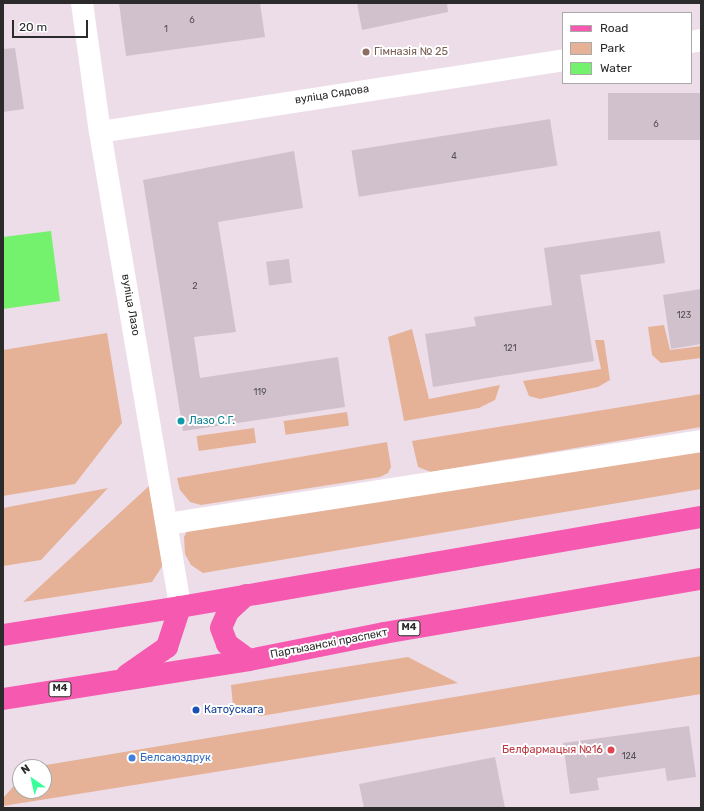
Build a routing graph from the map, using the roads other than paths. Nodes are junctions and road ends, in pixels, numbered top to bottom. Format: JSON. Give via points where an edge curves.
{"nodes":[{"id":1,"x":82,"y":3,"type":"edge"},
{"id":2,"x":562,"y":60,"type":"edge"},
{"id":3,"x":100,"y":132,"type":"junction"},
{"id":4,"x":701,"y":441,"type":"edge"},
{"id":5,"x":701,"y":517,"type":"edge"},
{"id":6,"x":167,"y":524,"type":"junction"},
{"id":7,"x":701,"y":578,"type":"edge"},
{"id":8,"x":246,"y":595,"type":"junction"},
{"id":9,"x":180,"y":607,"type":"junction"},
{"id":10,"x":3,"y":635,"type":"edge"},
{"id":11,"x":249,"y":660,"type":"junction"},
{"id":12,"x":118,"y":680,"type":"junction"},
{"id":13,"x":3,"y":698,"type":"edge"}],
"edges":[{"from":1,"to":3,"type":"street","name":"вуліца Лазо"},
{"from":2,"to":3,"type":"street","name":"вуліца Сядова"},
{"from":3,"to":6,"type":"street","name":"вуліца Лазо"},
{"from":4,"to":6,"type":"street"},
{"from":5,"to":8,"type":"main road"},
{"from":6,"to":9,"type":"street","name":"вуліца Лазо"},
{"from":7,"to":11,"type":"main road","name":"Партызанскі праспект","number":"М4","via":[[391,631]]},
{"from":8,"to":9,"type":"main road"},
{"from":8,"to":11,"type":"main road","via":[[228,612],[221,628],[227,644]]},
{"from":9,"to":10,"type":"main road"},
{"from":9,"to":12,"type":"main road","via":[[168,647]]},
{"from":11,"to":12,"type":"main road","name":"Партызанскі праспект","number":"М4"},
{"from":12,"to":13,"type":"main road","name":"Партызанскі праспект","number":"М4"}]}
